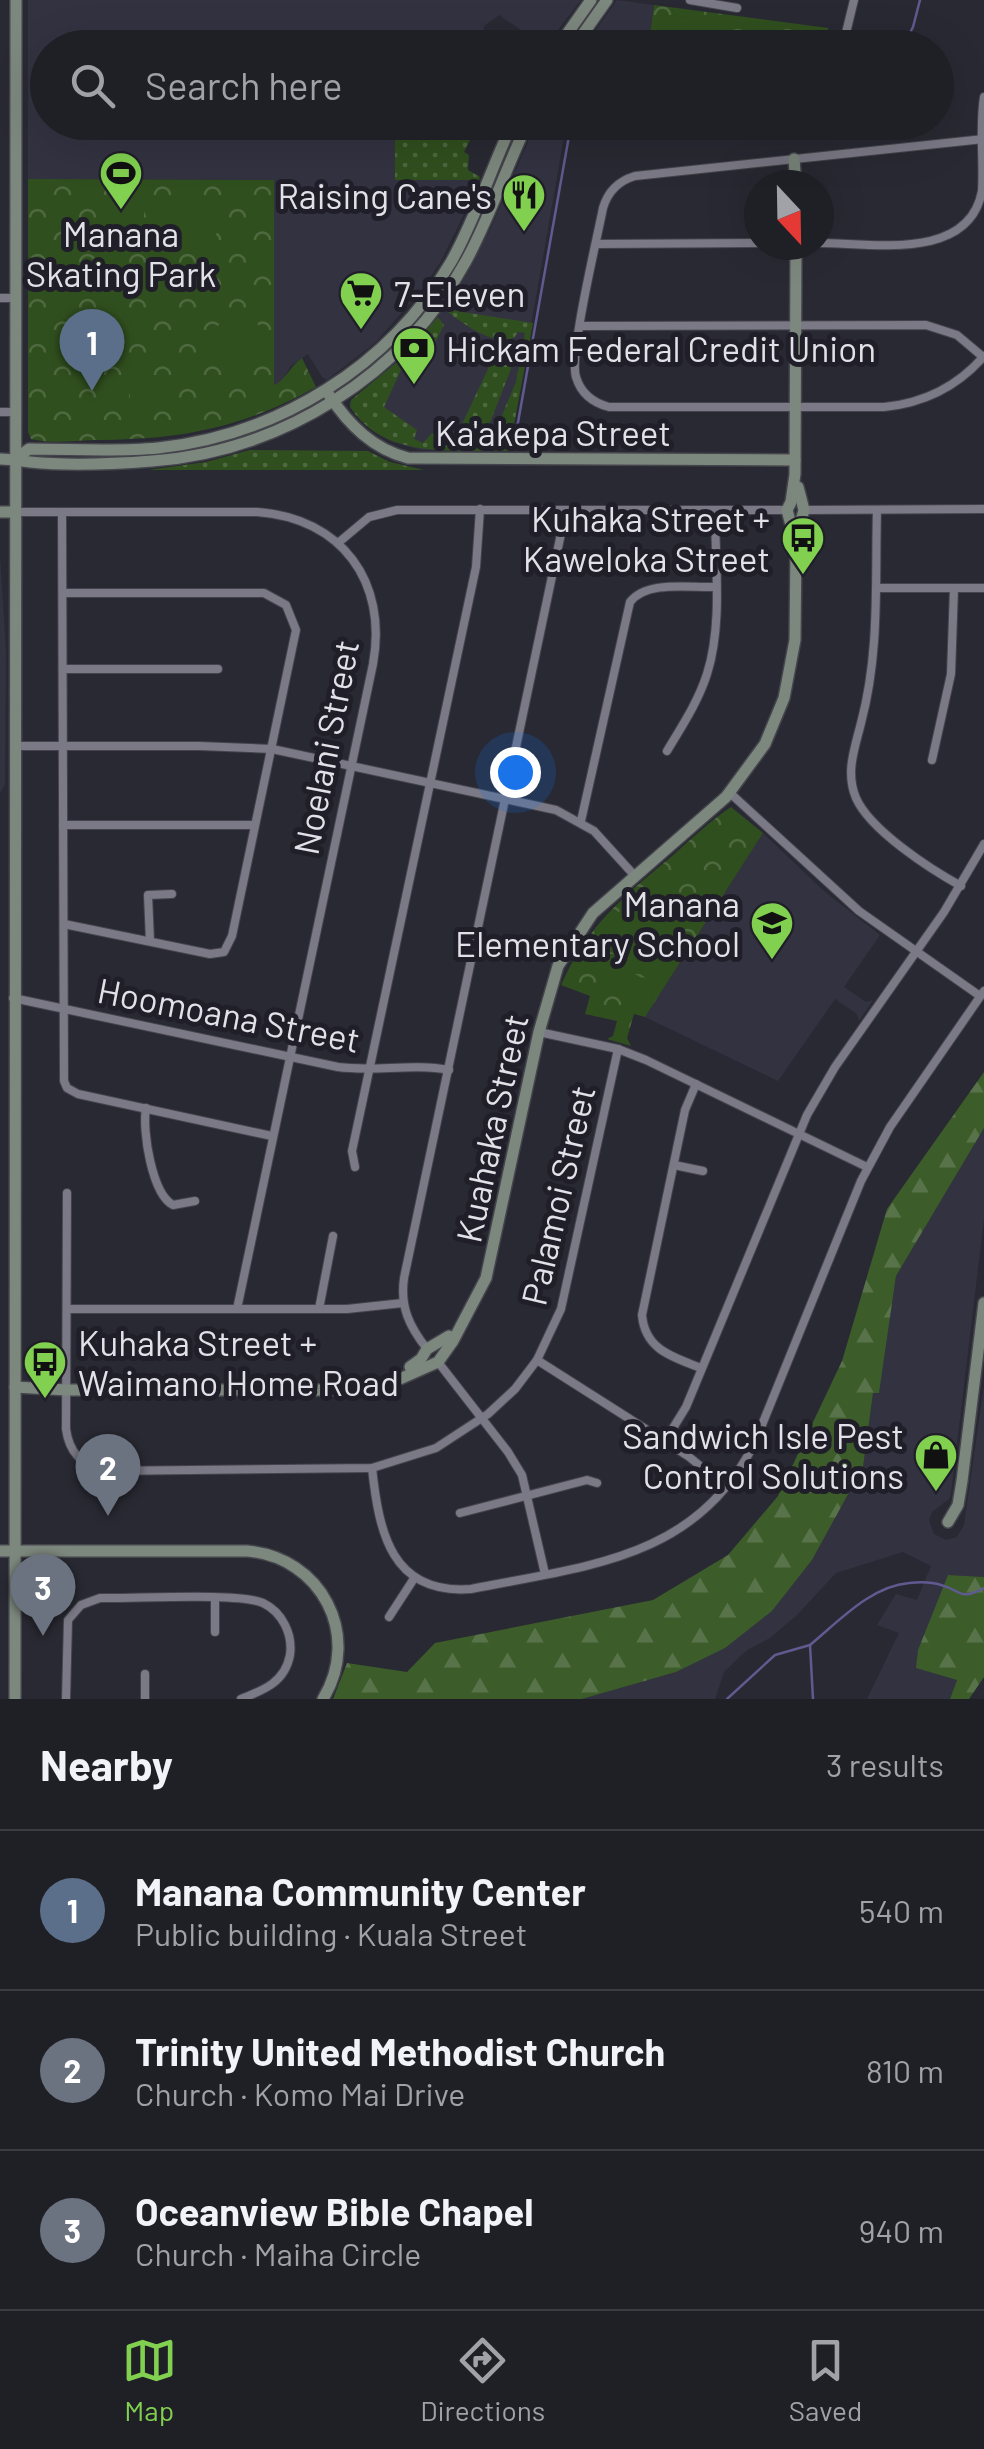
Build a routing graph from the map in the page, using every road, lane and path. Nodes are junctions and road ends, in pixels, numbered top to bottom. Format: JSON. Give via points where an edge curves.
{"nodes":[{"id":1,"x":16,"y":0,"type":"edge"},
{"id":2,"x":591,"y":0,"type":"edge"},
{"id":3,"x":607,"y":0,"type":"edge"},
{"id":4,"x":690,"y":0,"type":"edge"},
{"id":5,"x":854,"y":0,"type":"edge"},
{"id":6,"x":736,"y":8,"type":"dead end"},
{"id":7,"x":569,"y":30,"type":"edge"},
{"id":8,"x":585,"y":30,"type":"edge"},
{"id":9,"x":848,"y":30,"type":"edge"},
{"id":10,"x":984,"y":97,"type":"edge"},
{"id":11,"x":983,"y":139,"type":"edge"},
{"id":12,"x":505,"y":140,"type":"edge"},
{"id":13,"x":520,"y":140,"type":"edge"},
{"id":14,"x":794,"y":159,"type":"junction"},
{"id":15,"x":795,"y":170,"type":"edge"},
{"id":16,"x":744,"y":243,"type":"edge"},
{"id":17,"x":834,"y":243,"type":"edge"},
{"id":18,"x":596,"y":244,"type":"junction"},
{"id":19,"x":796,"y":260,"type":"edge"},
{"id":20,"x":0,"y":298,"type":"edge"},
{"id":21,"x":16,"y":298,"type":"junction"},
{"id":22,"x":429,"y":304,"type":"junction"},
{"id":23,"x":796,"y":325,"type":"junction"},
{"id":24,"x":581,"y":326,"type":"junction"},
{"id":25,"x":984,"y":356,"type":"edge"},
{"id":26,"x":330,"y":396,"type":"junction"},
{"id":27,"x":795,"y":407,"type":"junction"},
{"id":28,"x":0,"y":412,"type":"edge"},
{"id":29,"x":15,"y":412,"type":"junction"},
{"id":30,"x":0,"y":459,"type":"edge"},
{"id":31,"x":15,"y":459,"type":"junction"},
{"id":32,"x":795,"y":460,"type":"junction"},
{"id":33,"x":480,"y":509,"type":"junction"},
{"id":34,"x":566,"y":510,"type":"junction"},
{"id":35,"x":715,"y":510,"type":"junction"},
{"id":36,"x":796,"y":510,"type":"junction"},
{"id":37,"x":876,"y":510,"type":"junction"},
{"id":38,"x":984,"y":510,"type":"edge"},
{"id":39,"x":0,"y":512,"type":"edge"},
{"id":40,"x":15,"y":512,"type":"junction"},
{"id":41,"x":62,"y":512,"type":"junction"},
{"id":42,"x":338,"y":544,"type":"junction"},
{"id":43,"x":715,"y":587,"type":"junction"},
{"id":44,"x":876,"y":588,"type":"junction"},
{"id":45,"x":954,"y":588,"type":"junction"},
{"id":46,"x":984,"y":588,"type":"edge"},
{"id":47,"x":63,"y":593,"type":"junction"},
{"id":48,"x":63,"y":669,"type":"junction"},
{"id":49,"x":218,"y":669,"type":"dead end"},
{"id":50,"x":15,"y":746,"type":"junction"},
{"id":51,"x":62,"y":746,"type":"junction"},
{"id":52,"x":272,"y":750,"type":"junction"},
{"id":53,"x":667,"y":751,"type":"dead end"},
{"id":54,"x":932,"y":760,"type":"dead end"},
{"id":55,"x":351,"y":766,"type":"junction"},
{"id":56,"x":430,"y":783,"type":"junction"},
{"id":57,"x":730,"y":793,"type":"junction"},
{"id":58,"x":506,"y":799,"type":"junction"},
{"id":59,"x":581,"y":821,"type":"junction"},
{"id":60,"x":63,"y":825,"type":"junction"},
{"id":61,"x":255,"y":825,"type":"junction"},
{"id":62,"x":984,"y":844,"type":"edge"},
{"id":63,"x":634,"y":875,"type":"junction"},
{"id":64,"x":960,"y":886,"type":"junction"},
{"id":65,"x":172,"y":894,"type":"dead end"},
{"id":66,"x":64,"y":924,"type":"junction"},
{"id":67,"x":150,"y":941,"type":"junction"},
{"id":68,"x":916,"y":951,"type":"junction"},
{"id":69,"x":982,"y":993,"type":"edge"},
{"id":70,"x":7,"y":996,"type":"edge"},
{"id":71,"x":63,"y":1008,"type":"junction"},
{"id":72,"x":539,"y":1032,"type":"junction"},
{"id":73,"x":618,"y":1050,"type":"junction"},
{"id":74,"x":289,"y":1056,"type":"junction"},
{"id":75,"x":369,"y":1070,"type":"junction"},
{"id":76,"x":448,"y":1070,"type":"junction"},
{"id":77,"x":696,"y":1084,"type":"junction"},
{"id":78,"x":146,"y":1108,"type":"junction"},
{"id":79,"x":798,"y":1134,"type":"junction"},
{"id":80,"x":272,"y":1136,"type":"junction"},
{"id":81,"x":674,"y":1165,"type":"junction"},
{"id":82,"x":355,"y":1167,"type":"dead end"},
{"id":83,"x":867,"y":1167,"type":"junction"},
{"id":84,"x":703,"y":1171,"type":"dead end"},
{"id":85,"x":67,"y":1192,"type":"dead end"},
{"id":86,"x":195,"y":1201,"type":"dead end"},
{"id":87,"x":334,"y":1236,"type":"dead end"},
{"id":88,"x":403,"y":1303,"type":"junction"},
{"id":89,"x":984,"y":1303,"type":"edge"},
{"id":90,"x":67,"y":1309,"type":"junction"},
{"id":91,"x":237,"y":1309,"type":"junction"},
{"id":92,"x":320,"y":1309,"type":"junction"},
{"id":93,"x":433,"y":1355,"type":"junction"},
{"id":94,"x":537,"y":1360,"type":"junction"},
{"id":95,"x":702,"y":1368,"type":"junction"},
{"id":96,"x":67,"y":1390,"type":"junction"},
{"id":97,"x":15,"y":1391,"type":"junction"},
{"id":98,"x":483,"y":1419,"type":"junction"},
{"id":99,"x":665,"y":1441,"type":"junction"},
{"id":100,"x":372,"y":1468,"type":"junction"},
{"id":101,"x":598,"y":1483,"type":"dead end"},
{"id":102,"x":726,"y":1487,"type":"junction"},
{"id":103,"x":529,"y":1495,"type":"junction"},
{"id":104,"x":460,"y":1513,"type":"dead end"},
{"id":105,"x":948,"y":1522,"type":"dead end"},
{"id":106,"x":0,"y":1551,"type":"edge"},
{"id":107,"x":15,"y":1551,"type":"junction"},
{"id":108,"x":545,"y":1574,"type":"junction"},
{"id":109,"x":415,"y":1577,"type":"junction"},
{"id":110,"x":215,"y":1599,"type":"junction"},
{"id":111,"x":389,"y":1617,"type":"dead end"},
{"id":112,"x":214,"y":1632,"type":"dead end"},
{"id":113,"x":144,"y":1674,"type":"dead end"},
{"id":114,"x":15,"y":1699,"type":"edge"},
{"id":115,"x":66,"y":1699,"type":"edge"},
{"id":116,"x":145,"y":1699,"type":"edge"},
{"id":117,"x":241,"y":1699,"type":"edge"},
{"id":118,"x":324,"y":1699,"type":"edge"}],
"edges":[{"from":1,"to":21,"type":"main road"},
{"from":2,"to":7,"type":"main road"},
{"from":3,"to":8,"type":"main road"},
{"from":4,"to":6,"type":"street"},
{"from":5,"to":9,"type":"street"},
{"from":10,"to":11,"type":"street"},
{"from":11,"to":14,"type":"street"},
{"from":11,"to":17,"type":"street","via":[[980,199],[952,234],[921,243]]},
{"from":12,"to":22,"type":"main road"},
{"from":13,"to":22,"type":"main road","via":[[467,260]]},
{"from":14,"to":15,"type":"main road"},
{"from":14,"to":18,"type":"street","via":[[629,177],[606,200]]},
{"from":16,"to":18,"type":"street"},
{"from":18,"to":24,"type":"street"},
{"from":19,"to":23,"type":"main road","name":"Kuahaka Street"},
{"from":20,"to":21,"type":"street"},
{"from":21,"to":29,"type":"main road"},
{"from":22,"to":26,"type":"main road"},
{"from":22,"to":26,"type":"main road","via":[[388,359]]},
{"from":23,"to":24,"type":"street"},
{"from":23,"to":25,"type":"street","via":[[926,325],[949,331]]},
{"from":23,"to":27,"type":"main road","name":"Kuahaka Street"},
{"from":24,"to":27,"type":"street","via":[[576,376],[584,393],[602,405]]},
{"from":25,"to":27,"type":"street","via":[[951,386],[914,402]]},
{"from":26,"to":31,"type":"main road","via":[[264,436],[192,456]]},
{"from":26,"to":32,"type":"main road","name":"Ka'akepa Street","via":[[366,437],[408,458]]},
{"from":27,"to":32,"type":"main road","name":"Kuahaka Street"},
{"from":28,"to":29,"type":"street"},
{"from":29,"to":31,"type":"main road"},
{"from":30,"to":31,"type":"main road"},
{"from":31,"to":40,"type":"main road"},
{"from":32,"to":36,"type":"main road","name":"Kuahaka Street"},
{"from":33,"to":34,"type":"street"},
{"from":33,"to":42,"type":"street","via":[[387,511]]},
{"from":33,"to":56,"type":"street","via":[[476,567]]},
{"from":34,"to":35,"type":"street"},
{"from":34,"to":58,"type":"street"},
{"from":35,"to":36,"type":"street"},
{"from":35,"to":43,"type":"street"},
{"from":36,"to":37,"type":"street"},
{"from":36,"to":57,"type":"main road","name":"Kuahaka Street","via":[[788,684],[765,744]]},
{"from":37,"to":38,"type":"street"},
{"from":37,"to":44,"type":"street"},
{"from":39,"to":40,"type":"main road","name":"Noelani Street"},
{"from":40,"to":41,"type":"street","name":"Noelani Street"},
{"from":40,"to":50,"type":"main road"},
{"from":41,"to":42,"type":"street","name":"Noelani Street","via":[[272,513],[311,525]]},
{"from":41,"to":47,"type":"street"},
{"from":42,"to":55,"type":"street","name":"Noelani Street","via":[[368,587],[376,626]]},
{"from":43,"to":53,"type":"street","via":[[707,674]]},
{"from":43,"to":59,"type":"street","via":[[648,590],[630,602]]},
{"from":44,"to":45,"type":"street"},
{"from":44,"to":64,"type":"street","via":[[875,658],[851,764],[852,787],[872,819]]},
{"from":45,"to":46,"type":"street"},
{"from":45,"to":54,"type":"street","via":[[951,674]]},
{"from":47,"to":48,"type":"street"},
{"from":47,"to":52,"type":"street","via":[[256,592],[280,600],[296,630]]},
{"from":48,"to":49,"type":"street"},
{"from":48,"to":51,"type":"street"},
{"from":50,"to":51,"type":"street"},
{"from":50,"to":70,"type":"main road"},
{"from":51,"to":52,"type":"street"},
{"from":51,"to":60,"type":"street"},
{"from":52,"to":55,"type":"street"},
{"from":52,"to":61,"type":"street"},
{"from":55,"to":56,"type":"street"},
{"from":55,"to":74,"type":"street","name":"Noelani Street"},
{"from":56,"to":58,"type":"street"},
{"from":56,"to":75,"type":"street"},
{"from":57,"to":63,"type":"main road","name":"Kuahaka Street"},
{"from":57,"to":68,"type":"street","via":[[859,911]]},
{"from":58,"to":59,"type":"street"},
{"from":58,"to":76,"type":"street"},
{"from":59,"to":63,"type":"street"},
{"from":60,"to":61,"type":"street"},
{"from":60,"to":66,"type":"street"},
{"from":61,"to":67,"type":"street","via":[[224,952]]},
{"from":62,"to":64,"type":"street"},
{"from":63,"to":72,"type":"main road","name":"Kuahaka Street","via":[[570,944]]},
{"from":64,"to":68,"type":"street"},
{"from":65,"to":67,"type":"street","via":[[148,895]]},
{"from":66,"to":67,"type":"street"},
{"from":66,"to":71,"type":"street"},
{"from":68,"to":69,"type":"street"},
{"from":68,"to":79,"type":"street","via":[[835,1067]]},
{"from":69,"to":83,"type":"street"},
{"from":70,"to":71,"type":"street","name":"Hoomoana Street"},
{"from":70,"to":97,"type":"main road"},
{"from":71,"to":74,"type":"street","name":"Hoomoana Street"},
{"from":71,"to":78,"type":"street","via":[[66,1088]]},
{"from":72,"to":73,"type":"street"},
{"from":72,"to":93,"type":"main road","name":"Kuahaka Street","via":[[486,1278],[460,1328]]},
{"from":73,"to":77,"type":"street"},
{"from":73,"to":94,"type":"street","name":"Palamoi Street","via":[[567,1288]]},
{"from":74,"to":75,"type":"street","name":"Hoomoana Street"},
{"from":74,"to":80,"type":"street","name":"Noelani Street"},
{"from":75,"to":76,"type":"street","name":"Hoomoana Street"},
{"from":75,"to":82,"type":"street","via":[[352,1151]]},
{"from":76,"to":88,"type":"street"},
{"from":77,"to":79,"type":"street"},
{"from":77,"to":81,"type":"street"},
{"from":78,"to":80,"type":"street"},
{"from":78,"to":86,"type":"street","via":[[161,1195],[173,1205]]},
{"from":79,"to":83,"type":"street"},
{"from":79,"to":95,"type":"street"},
{"from":80,"to":91,"type":"street","name":"Noelani Street"},
{"from":81,"to":84,"type":"street"},
{"from":81,"to":95,"type":"street","via":[[643,1322],[660,1350]]},
{"from":83,"to":102,"type":"street","via":[[760,1433]]},
{"from":85,"to":90,"type":"street","name":"Palamoi Street"},
{"from":87,"to":92,"type":"street"},
{"from":88,"to":92,"type":"street"},
{"from":88,"to":93,"type":"street"},
{"from":89,"to":105,"type":"main road","via":[[962,1481]]},
{"from":90,"to":91,"type":"street"},
{"from":90,"to":96,"type":"street","name":"Palamoi Street"},
{"from":91,"to":92,"type":"street"},
{"from":93,"to":96,"type":"main road","name":"Kuahaka Street","via":[[370,1386],[341,1390]]},
{"from":93,"to":98,"type":"street"},
{"from":94,"to":98,"type":"street","name":"Palamoi Street"},
{"from":94,"to":99,"type":"street"},
{"from":95,"to":99,"type":"street"},
{"from":96,"to":97,"type":"main road","name":"Kuahaka Street"},
{"from":96,"to":100,"type":"street","name":"Palamoi Street","via":[[69,1442],[97,1470]]},
{"from":97,"to":107,"type":"main road"},
{"from":98,"to":100,"type":"street","name":"Palamoi Street","via":[[424,1453]]},
{"from":98,"to":103,"type":"street","via":[[516,1463]]},
{"from":99,"to":102,"type":"street"},
{"from":100,"to":109,"type":"street","via":[[384,1536]]},
{"from":101,"to":103,"type":"street","via":[[586,1480]]},
{"from":102,"to":108,"type":"street","via":[[696,1518],[643,1550]]},
{"from":103,"to":104,"type":"street"},
{"from":103,"to":108,"type":"street"},
{"from":106,"to":107,"type":"main road"},
{"from":107,"to":114,"type":"main road"},
{"from":107,"to":118,"type":"main road","via":[[247,1551],[285,1560],[318,1588],[335,1621],[338,1657]]},
{"from":108,"to":109,"type":"street","via":[[460,1590]]},
{"from":109,"to":111,"type":"street"},
{"from":110,"to":112,"type":"street"},
{"from":110,"to":115,"type":"street","via":[[100,1598],[81,1605],[66,1631]]},
{"from":110,"to":117,"type":"street","via":[[261,1602],[280,1616],[289,1636],[282,1675]]},
{"from":113,"to":116,"type":"street"}]}
